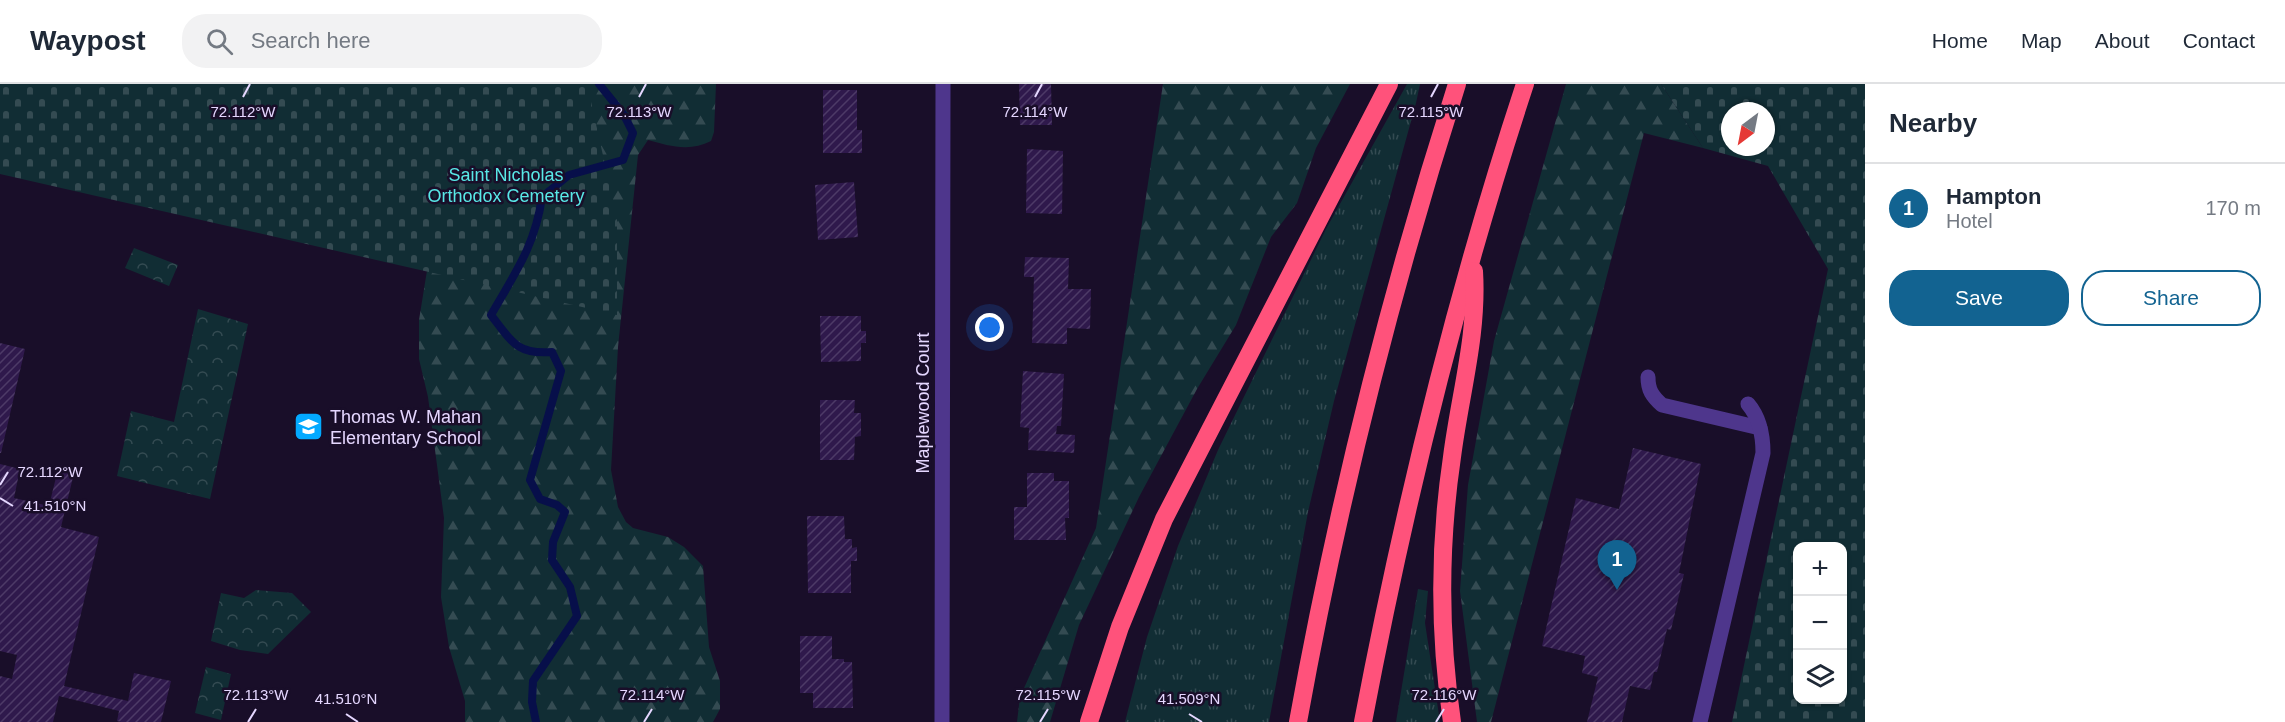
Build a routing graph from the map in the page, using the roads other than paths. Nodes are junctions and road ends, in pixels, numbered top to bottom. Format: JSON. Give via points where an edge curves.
{"nodes":[{"id":1,"x":943,"y":84,"type":"edge"},
{"id":2,"x":1389,"y":84,"type":"edge"},
{"id":3,"x":1456,"y":84,"type":"edge"},
{"id":4,"x":1525,"y":84,"type":"edge"},
{"id":5,"x":1473,"y":254,"type":"junction"},
{"id":6,"x":1648,"y":377,"type":"dead end"},
{"id":7,"x":1748,"y":404,"type":"dead end"},
{"id":8,"x":1760,"y":428,"type":"junction"},
{"id":9,"x":942,"y":722,"type":"edge"},
{"id":10,"x":1089,"y":722,"type":"edge"},
{"id":11,"x":1298,"y":722,"type":"edge"},
{"id":12,"x":1363,"y":722,"type":"edge"},
{"id":13,"x":1452,"y":722,"type":"edge"},
{"id":14,"x":1700,"y":722,"type":"edge"}],
"edges":[{"from":1,"to":9,"type":"street","name":"Maplewood Court"},
{"from":2,"to":10,"type":"highway","via":[[1164,519],[1120,627]]},
{"from":3,"to":11,"type":"highway","via":[[1401,268],[1365,410],[1330,558]]},
{"from":4,"to":5,"type":"highway"},
{"from":5,"to":12,"type":"highway","via":[[1410,489]]},
{"from":5,"to":13,"type":"highway","via":[[1473,333],[1452,456],[1442,569],[1443,648]]},
{"from":6,"to":8,"type":"street","via":[[1648,388],[1662,405]]},
{"from":7,"to":8,"type":"street"},
{"from":8,"to":14,"type":"street","via":[[1763,453]]}]}
